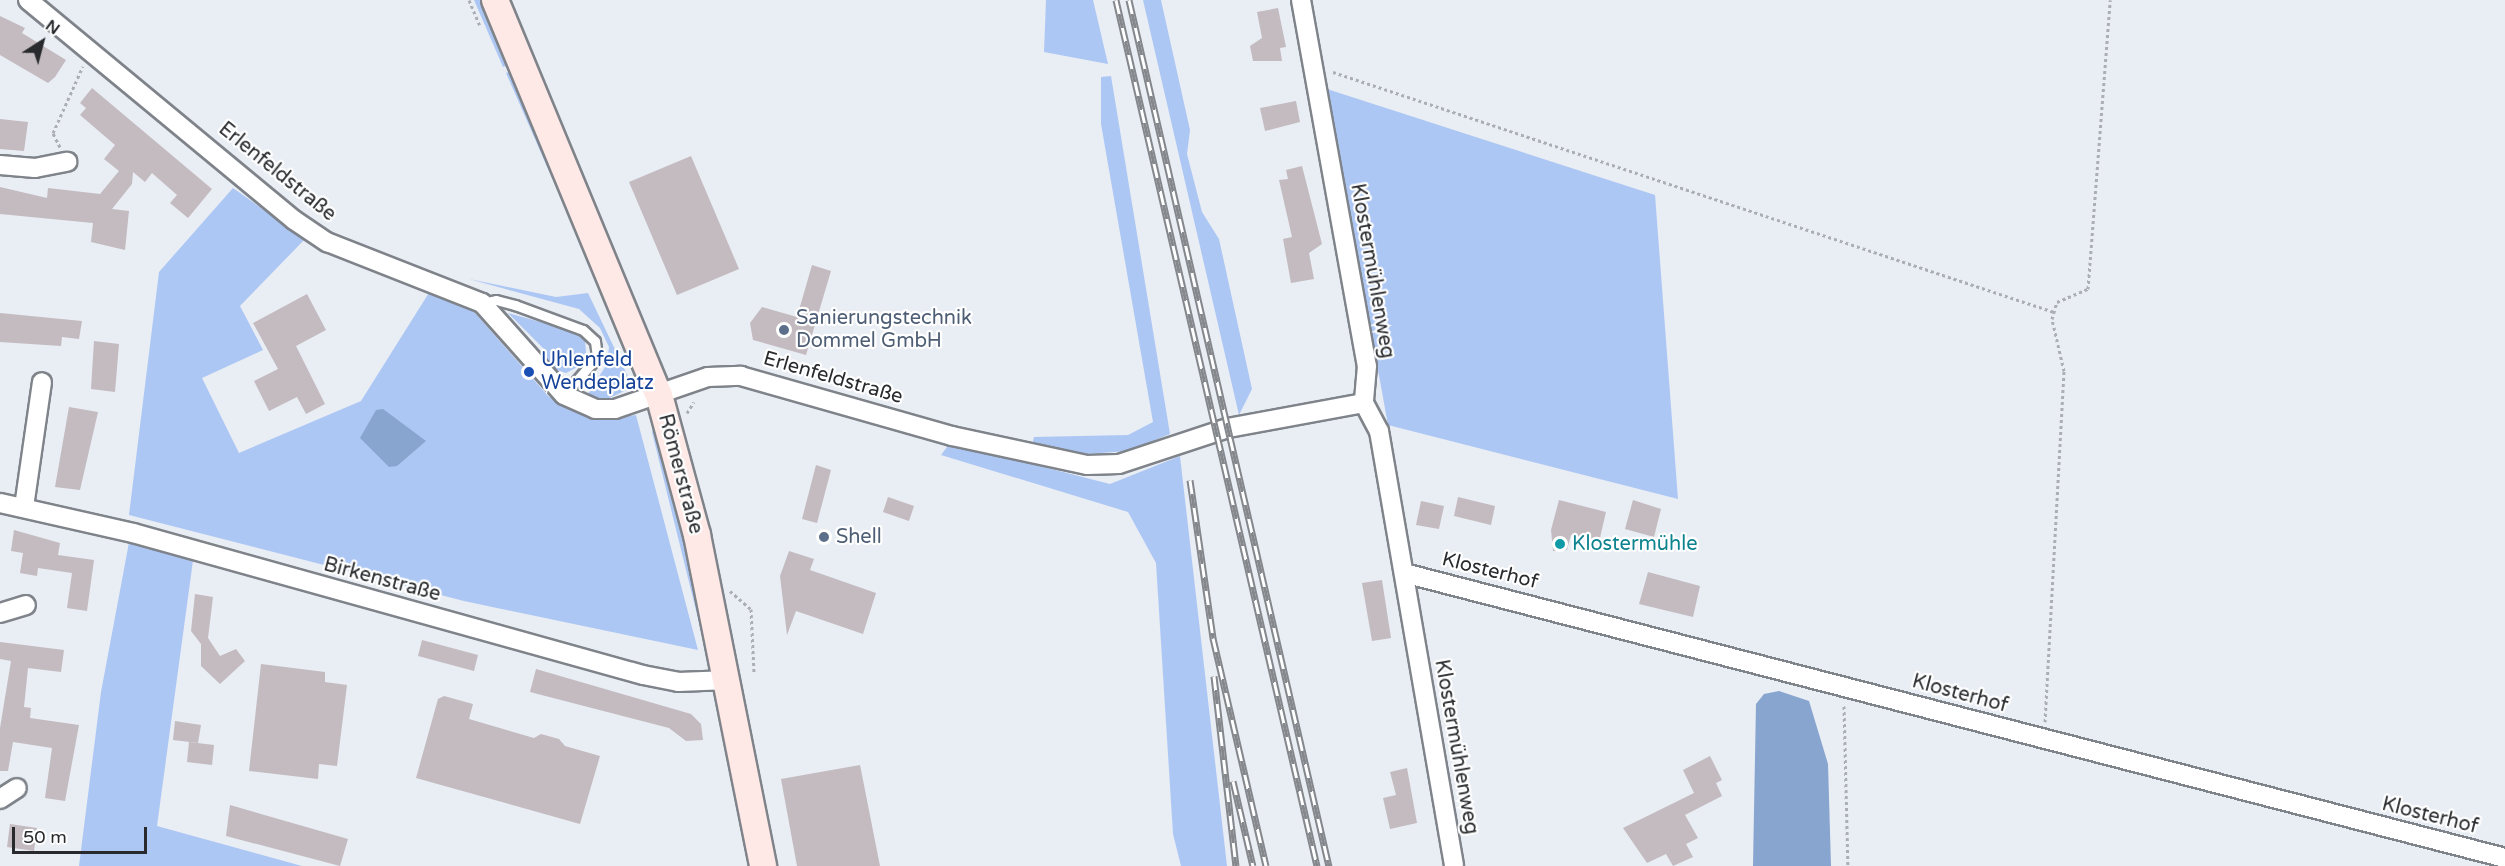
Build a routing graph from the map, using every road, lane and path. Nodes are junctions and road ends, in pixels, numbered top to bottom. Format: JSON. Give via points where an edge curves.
{"nodes":[{"id":1,"x":28,"y":0,"type":"edge"},
{"id":2,"x":495,"y":0,"type":"edge"},
{"id":3,"x":1301,"y":0,"type":"edge"},
{"id":4,"x":2110,"y":0,"type":"edge"},
{"id":5,"x":91,"y":49,"type":"junction"},
{"id":6,"x":1312,"y":65,"type":"junction"},
{"id":7,"x":68,"y":162,"type":"joint"},
{"id":8,"x":0,"y":165,"type":"edge"},
{"id":9,"x":482,"y":303,"type":"junction"},
{"id":10,"x":2054,"y":312,"type":"junction"},
{"id":11,"x":42,"y":382,"type":"dead end"},
{"id":12,"x":564,"y":394,"type":"junction"},
{"id":13,"x":659,"y":395,"type":"junction"},
{"id":14,"x":697,"y":399,"type":"dead end"},
{"id":15,"x":1364,"y":403,"type":"junction"},
{"id":16,"x":686,"y":417,"type":"dead end"},
{"id":17,"x":0,"y":503,"type":"edge"},
{"id":18,"x":24,"y":507,"type":"junction"},
{"id":19,"x":1404,"y":573,"type":"junction"},
{"id":20,"x":727,"y":579,"type":"dead end"},
{"id":21,"x":26,"y":605,"type":"dead end"},
{"id":22,"x":0,"y":613,"type":"edge"},
{"id":23,"x":754,"y":673,"type":"dead end"},
{"id":24,"x":729,"y":680,"type":"junction"},
{"id":25,"x":1844,"y":708,"type":"dead end"},
{"id":26,"x":2044,"y":739,"type":"junction"},
{"id":27,"x":17,"y":788,"type":"dead end"},
{"id":28,"x":0,"y":799,"type":"edge"},
{"id":29,"x":2505,"y":858,"type":"edge"},
{"id":30,"x":763,"y":866,"type":"edge"},
{"id":31,"x":1454,"y":866,"type":"edge"},
{"id":32,"x":1848,"y":866,"type":"edge"}],
"edges":[{"from":1,"to":5,"type":"street","name":"Erlenfeldstraße"},
{"from":2,"to":13,"type":"main road","name":"Römerstraße"},
{"from":3,"to":6,"type":"street","name":"Klostermühlenweg"},
{"from":4,"to":10,"type":"path","via":[[2088,289],[2057,302]]},
{"from":5,"to":7,"type":"path","via":[[53,133]]},
{"from":5,"to":9,"type":"street","name":"Erlenfeldstraße","via":[[302,226],[327,242]]},
{"from":6,"to":10,"type":"path"},
{"from":6,"to":15,"type":"street","name":"Klostermühlenweg","via":[[1367,366]]},
{"from":7,"to":8,"type":"street","via":[[35,168]]},
{"from":9,"to":12,"type":"street","name":"Erlenfeldstraße"},
{"from":9,"to":12,"type":"lane","via":[[515,305],[583,330],[595,341],[597,357]]},
{"from":10,"to":26,"type":"path","via":[[2064,398]]},
{"from":11,"to":18,"type":"street"},
{"from":12,"to":13,"type":"street","name":"Erlenfeldstraße","via":[[595,410]]},
{"from":13,"to":15,"type":"street","name":"Erlenfeldstraße","via":[[708,377],[741,376],[952,436],[1087,465],[1119,464],[1228,428]]},
{"from":13,"to":24,"type":"main road","name":"Römerstraße"},
{"from":14,"to":16,"type":"path"},
{"from":15,"to":19,"type":"street","name":"Klostermühlenweg","via":[[1379,431]]},
{"from":17,"to":18,"type":"street","name":"Birkenstraße"},
{"from":18,"to":24,"type":"street","name":"Birkenstraße","via":[[643,675],[678,682]]},
{"from":19,"to":26,"type":"street","name":"Klosterhof"},
{"from":19,"to":31,"type":"street","name":"Klostermühlenweg"},
{"from":20,"to":23,"type":"path","via":[[730,590],[751,609]]},
{"from":21,"to":22,"type":"street"},
{"from":24,"to":30,"type":"main road","name":"Römerstraße"},
{"from":25,"to":32,"type":"path"},
{"from":26,"to":29,"type":"street","name":"Klosterhof"},
{"from":27,"to":28,"type":"street"}]}
